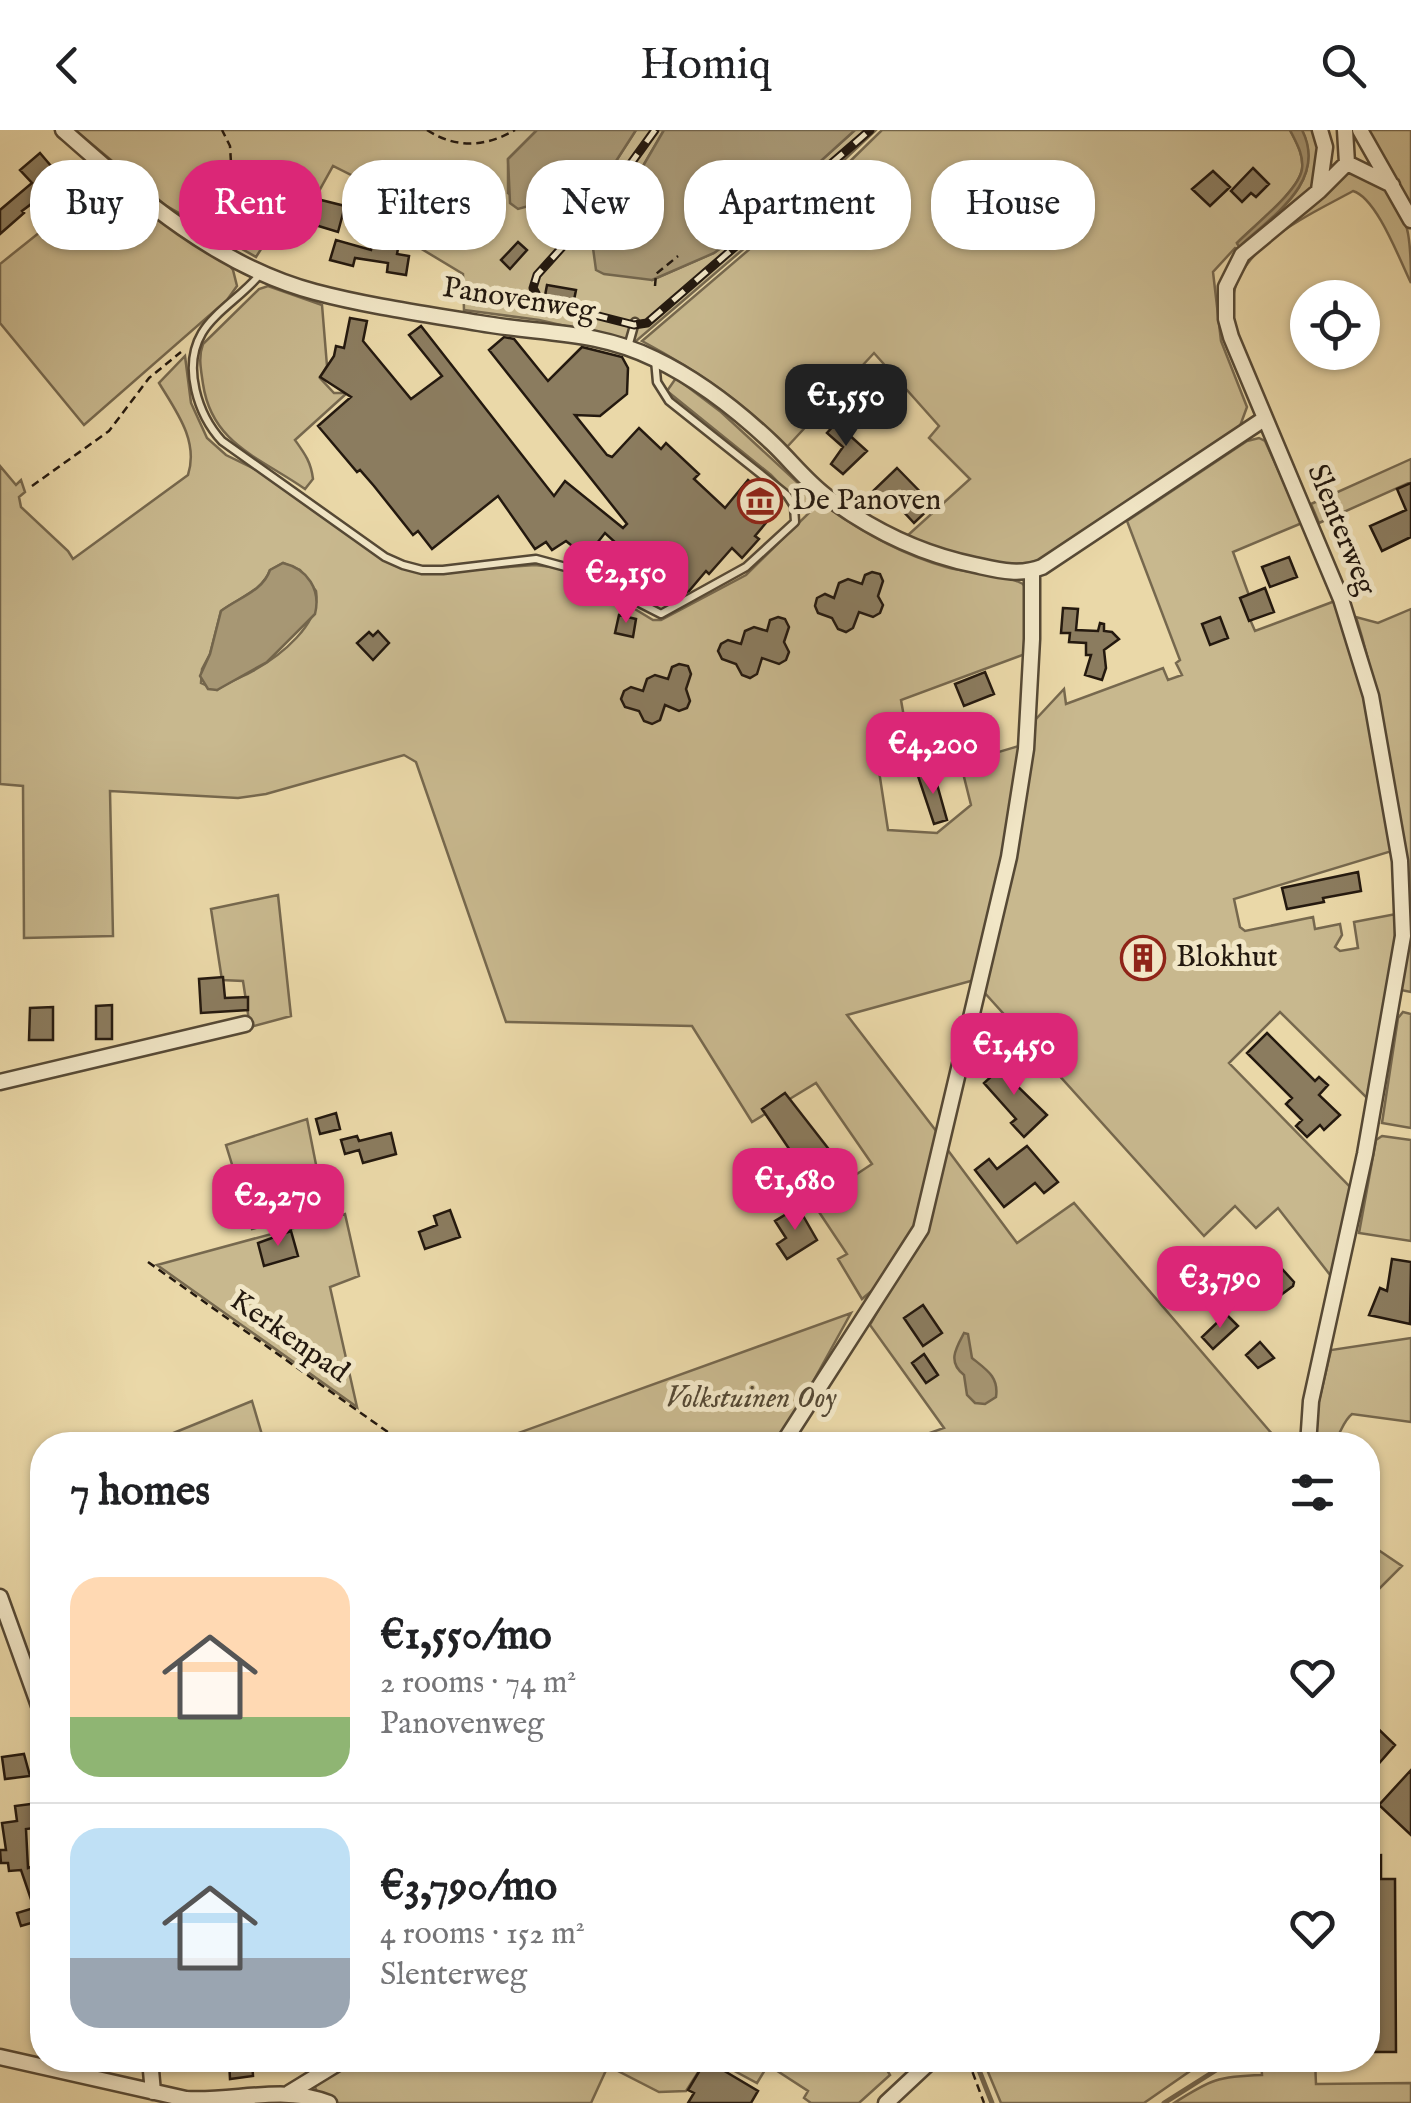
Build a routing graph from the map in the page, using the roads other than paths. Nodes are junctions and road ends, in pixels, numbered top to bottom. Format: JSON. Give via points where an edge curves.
{"nodes":[{"id":1,"x":63,"y":130,"type":"edge"},
{"id":2,"x":1320,"y":130,"type":"edge"},
{"id":3,"x":1346,"y":130,"type":"edge"},
{"id":4,"x":1360,"y":130,"type":"edge"},
{"id":5,"x":1347,"y":163,"type":"junction"},
{"id":6,"x":1393,"y":186,"type":"junction"},
{"id":7,"x":1319,"y":190,"type":"junction"},
{"id":8,"x":1411,"y":220,"type":"edge"},
{"id":9,"x":262,"y":272,"type":"junction"},
{"id":10,"x":635,"y":322,"type":"dead end"},
{"id":11,"x":627,"y":348,"type":"junction"},
{"id":12,"x":655,"y":359,"type":"junction"},
{"id":13,"x":1264,"y":419,"type":"junction"},
{"id":14,"x":1032,"y":571,"type":"junction"},
{"id":15,"x":245,"y":1024,"type":"dead end"},
{"id":16,"x":0,"y":1082,"type":"edge"},
{"id":17,"x":790,"y":1432,"type":"edge"},
{"id":18,"x":1309,"y":1432,"type":"edge"},
{"id":19,"x":0,"y":1597,"type":"edge"},
{"id":20,"x":30,"y":1681,"type":"edge"},
{"id":21,"x":0,"y":2057,"type":"edge"},
{"id":22,"x":30,"y":2064,"type":"edge"},
{"id":23,"x":65,"y":2072,"type":"edge"},
{"id":24,"x":151,"y":2072,"type":"edge"},
{"id":25,"x":324,"y":2072,"type":"edge"},
{"id":26,"x":919,"y":2072,"type":"edge"},
{"id":27,"x":152,"y":2092,"type":"junction"},
{"id":28,"x":290,"y":2093,"type":"junction"},
{"id":29,"x":200,"y":2102,"type":"edge"},
{"id":30,"x":329,"y":2103,"type":"edge"},
{"id":31,"x":886,"y":2103,"type":"edge"}],
"edges":[{"from":1,"to":9,"type":"street","name":"Panovenweg","via":[[177,225]]},
{"from":2,"to":7,"type":"street","via":[[1325,147]]},
{"from":3,"to":5,"type":"street"},
{"from":4,"to":6,"type":"street"},
{"from":5,"to":6,"type":"street"},
{"from":5,"to":7,"type":"street","name":"Slenterweg"},
{"from":6,"to":8,"type":"street"},
{"from":7,"to":13,"type":"street","name":"Slenterweg","via":[[1242,255],[1226,287],[1226,319]]},
{"from":9,"to":11,"type":"street","name":"Panovenweg","via":[[314,292],[483,324],[583,334]]},
{"from":9,"to":12,"type":"lane","via":[[196,346],[194,379],[208,425],[384,557],[422,570],[536,559],[572,568],[661,614],[746,567],[795,522],[794,506],[669,401],[657,382]]},
{"from":10,"to":11,"type":"lane"},
{"from":11,"to":12,"type":"street","name":"Panovenweg"},
{"from":12,"to":14,"type":"street","name":"Panovenweg","via":[[735,412],[822,494],[896,539],[947,560]]},
{"from":13,"to":14,"type":"street"},
{"from":13,"to":18,"type":"street","name":"Slenterweg","via":[[1341,599],[1371,696],[1400,860],[1403,936]]},
{"from":14,"to":17,"type":"street","via":[[1026,749],[1009,857],[921,1229]]},
{"from":15,"to":16,"type":"street"},
{"from":19,"to":20,"type":"street"},
{"from":21,"to":22,"type":"street"},
{"from":23,"to":27,"type":"street"},
{"from":24,"to":27,"type":"street"},
{"from":25,"to":28,"type":"street"},
{"from":26,"to":31,"type":"street"},
{"from":27,"to":29,"type":"street"},
{"from":28,"to":29,"type":"street"},
{"from":28,"to":30,"type":"street"}]}
